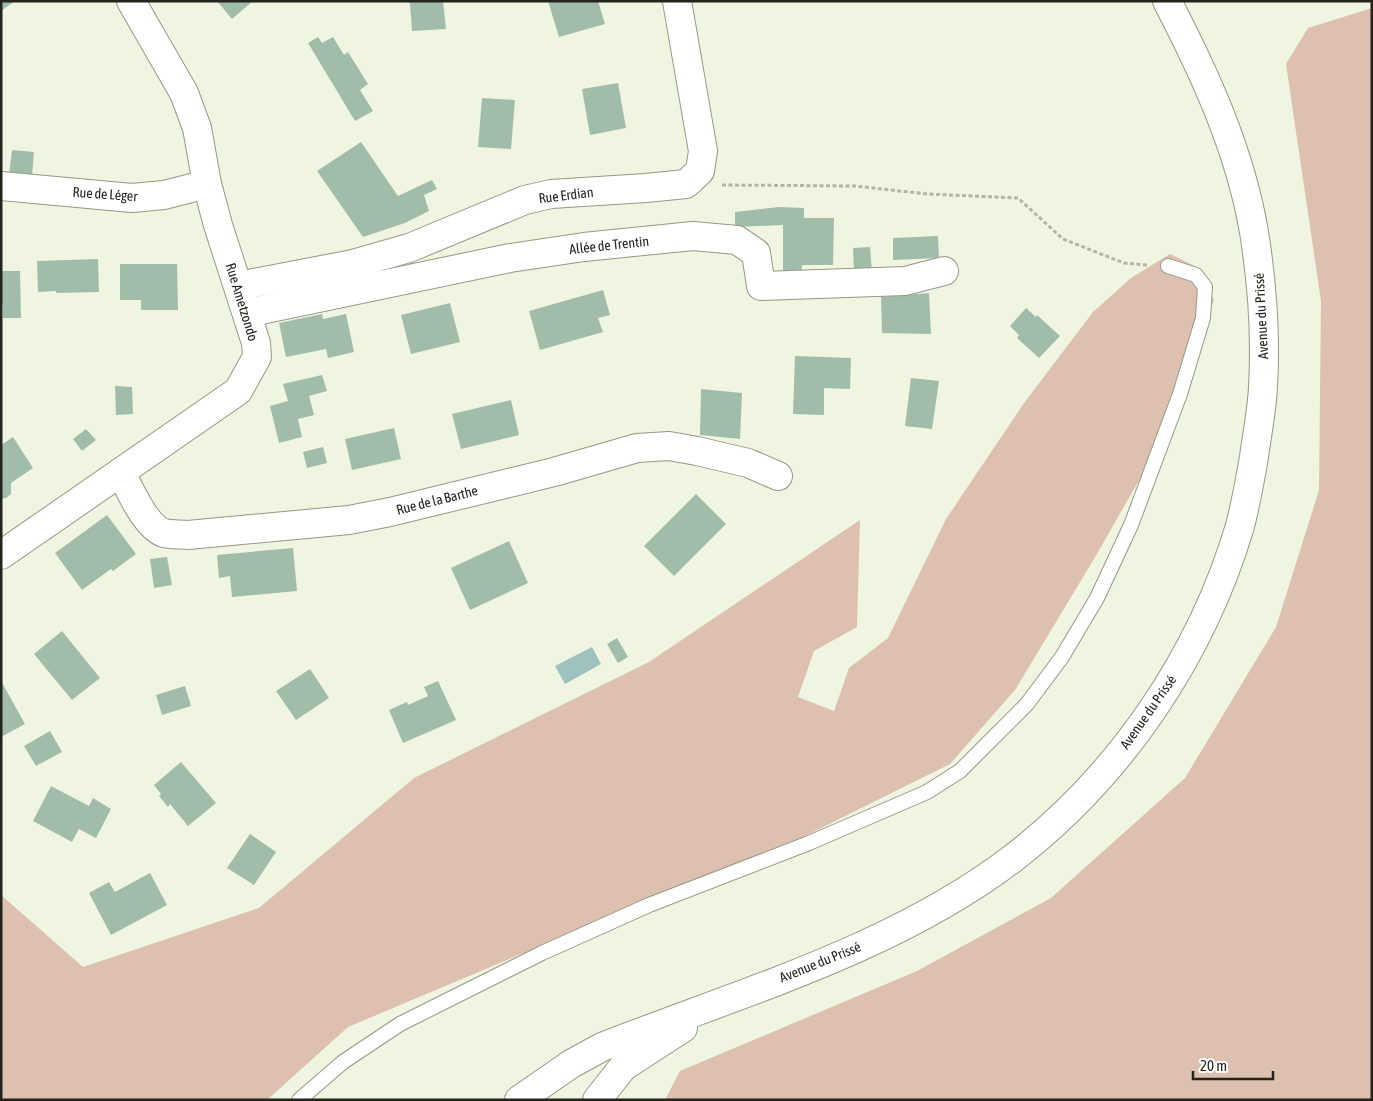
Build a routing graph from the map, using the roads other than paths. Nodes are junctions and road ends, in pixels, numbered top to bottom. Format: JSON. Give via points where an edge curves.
{"nodes":[{"id":1,"x":131,"y":1,"type":"edge"},
{"id":2,"x":677,"y":1,"type":"edge"},
{"id":3,"x":1167,"y":1,"type":"edge"},
{"id":4,"x":207,"y":184,"type":"junction"},
{"id":5,"x":1,"y":186,"type":"edge"},
{"id":6,"x":1168,"y":266,"type":"road end"},
{"id":7,"x":944,"y":271,"type":"dead end"},
{"id":8,"x":238,"y":286,"type":"junction"},
{"id":9,"x":247,"y":314,"type":"junction"},
{"id":10,"x":121,"y":472,"type":"junction"},
{"id":11,"x":778,"y":476,"type":"dead end"},
{"id":12,"x":1,"y":555,"type":"edge"},
{"id":13,"x":726,"y":1000,"type":"junction"},
{"id":14,"x":299,"y":1100,"type":"edge"},
{"id":15,"x":519,"y":1100,"type":"edge"},
{"id":16,"x":597,"y":1100,"type":"edge"}],
"edges":[{"from":1,"to":4,"type":"street","name":"Rue Ametzondo","via":[[184,93],[197,128]]},
{"from":2,"to":8,"type":"street","name":"Rue Erdian","via":[[703,151],[700,171],[686,184],[551,194],[526,200],[409,248],[354,264]]},
{"from":3,"to":13,"type":"street","name":"Avenue du Prissé","via":[[1196,56],[1222,118],[1242,181],[1261,289],[1263,388],[1240,525],[1223,574],[1167,689],[1135,735],[1068,810],[1012,858],[922,916],[866,944]]},
{"from":4,"to":5,"type":"street","name":"Rue de Léger","via":[[164,195],[132,198]]},
{"from":4,"to":8,"type":"street","name":"Rue Ametzondo"},
{"from":6,"to":14,"type":"lane","via":[[1196,275],[1205,288],[1203,318],[1180,394],[1131,525],[1097,598],[1062,657],[1026,704],[960,771],[927,792],[809,843],[649,905],[400,1024],[343,1062]]},
{"from":7,"to":9,"type":"street","name":"Allée de Trentin","via":[[904,281],[761,286],[756,253],[737,240],[693,236],[510,258]]},
{"from":8,"to":9,"type":"street","name":"Rue Ametzondo"},
{"from":9,"to":10,"type":"street","name":"Rue Ametzondo","via":[[257,357],[238,391]]},
{"from":10,"to":11,"type":"street","name":"Rue de la Barthe","via":[[156,528],[165,533],[188,534],[350,520],[554,472],[638,448],[670,446],[697,451],[748,464]]},
{"from":10,"to":12,"type":"street","name":"Rue Ametzondo"},
{"from":13,"to":15,"type":"street","name":"Avenue du Prissé","via":[[602,1047]]},
{"from":13,"to":16,"type":"street","via":[[623,1067]]}]}
